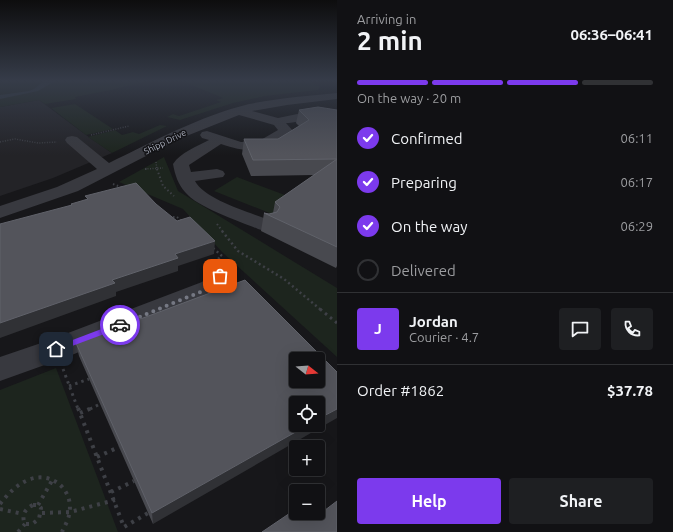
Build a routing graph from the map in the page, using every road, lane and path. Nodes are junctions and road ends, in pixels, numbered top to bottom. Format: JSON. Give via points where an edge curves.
{"nodes":[{"id":1,"x":260,"y":106,"type":"edge"},
{"id":2,"x":240,"y":110,"type":"junction"},
{"id":3,"x":337,"y":119,"type":"edge"},
{"id":4,"x":278,"y":122,"type":"junction"},
{"id":5,"x":193,"y":128,"type":"junction"},
{"id":6,"x":72,"y":140,"type":"dead end"},
{"id":7,"x":219,"y":140,"type":"junction"},
{"id":8,"x":156,"y":161,"type":"dead end"},
{"id":9,"x":156,"y":168,"type":"junction"},
{"id":10,"x":144,"y":169,"type":"dead end"},
{"id":11,"x":183,"y":172,"type":"junction"},
{"id":12,"x":217,"y":174,"type":"dead end"},
{"id":13,"x":110,"y":177,"type":"junction"},
{"id":14,"x":124,"y":188,"type":"edge"},
{"id":15,"x":176,"y":197,"type":"dead end"},
{"id":16,"x":0,"y":212,"type":"edge"},
{"id":17,"x":165,"y":217,"type":"edge"},
{"id":18,"x":215,"y":221,"type":"dead end"},
{"id":19,"x":183,"y":222,"type":"edge"},
{"id":20,"x":265,"y":225,"type":"dead end"},
{"id":21,"x":211,"y":246,"type":"edge"},
{"id":22,"x":220,"y":276,"type":"joint"},
{"id":23,"x":337,"y":324,"type":"edge"},
{"id":24,"x":56,"y":349,"type":"junction"},
{"id":25,"x":0,"y":369,"type":"edge"},
{"id":26,"x":89,"y":379,"type":"edge"},
{"id":27,"x":69,"y":386,"type":"junction"},
{"id":28,"x":100,"y":404,"type":"edge"},
{"id":29,"x":80,"y":413,"type":"junction"},
{"id":30,"x":119,"y":447,"type":"edge"},
{"id":31,"x":97,"y":457,"type":"junction"},
{"id":32,"x":53,"y":479,"type":"junction"},
{"id":33,"x":134,"y":482,"type":"edge"},
{"id":34,"x":111,"y":492,"type":"junction"},
{"id":35,"x":114,"y":500,"type":"junction"},
{"id":36,"x":0,"y":504,"type":"edge"},
{"id":37,"x":38,"y":505,"type":"junction"},
{"id":38,"x":0,"y":509,"type":"edge"},
{"id":39,"x":70,"y":512,"type":"junction"},
{"id":40,"x":42,"y":513,"type":"junction"},
{"id":41,"x":148,"y":513,"type":"edge"},
{"id":42,"x":23,"y":514,"type":"junction"},
{"id":43,"x":25,"y":524,"type":"junction"},
{"id":44,"x":18,"y":532,"type":"edge"},
{"id":45,"x":62,"y":532,"type":"edge"}],
"edges":[{"from":1,"to":2,"type":"street","name":"Shipp Drive"},
{"from":2,"to":4,"type":"street"},
{"from":2,"to":5,"type":"street","name":"Shipp Drive"},
{"from":3,"to":4,"type":"street","via":[[324,116],[301,117]]},
{"from":4,"to":7,"type":"street","via":[[286,131],[262,145],[240,146]]},
{"from":5,"to":7,"type":"street"},
{"from":5,"to":13,"type":"street","name":"Shipp Drive"},
{"from":6,"to":13,"type":"street"},
{"from":7,"to":11,"type":"street","via":[[187,158],[181,164]]},
{"from":8,"to":9,"type":"path"},
{"from":9,"to":10,"type":"path"},
{"from":9,"to":11,"type":"path"},
{"from":9,"to":15,"type":"path","via":[[160,180]]},
{"from":11,"to":12,"type":"street"},
{"from":11,"to":20,"type":"street","via":[[192,190],[207,200]]},
{"from":13,"to":14,"type":"path"},
{"from":13,"to":16,"type":"street","name":"Shipp Drive","via":[[70,187]]},
{"from":17,"to":19,"type":"path","via":[[177,217]]},
{"from":18,"to":23,"type":"path","via":[[238,251],[284,279]]},
{"from":21,"to":22,"type":"path","via":[[222,256],[207,271]]},
{"from":22,"to":24,"type":"street","via":[[210,288],[153,320]]},
{"from":24,"to":25,"type":"street"},
{"from":24,"to":27,"type":"path"},
{"from":26,"to":27,"type":"path"},
{"from":27,"to":29,"type":"path"},
{"from":28,"to":29,"type":"path"},
{"from":29,"to":31,"type":"path"},
{"from":30,"to":31,"type":"path"},
{"from":31,"to":34,"type":"path"},
{"from":32,"to":36,"type":"path","via":[[28,479],[7,494]]},
{"from":32,"to":37,"type":"path"},
{"from":32,"to":39,"type":"path","via":[[67,493]]},
{"from":33,"to":34,"type":"path"},
{"from":34,"to":35,"type":"path"},
{"from":35,"to":39,"type":"path"},
{"from":35,"to":41,"type":"path","via":[[124,527]]},
{"from":37,"to":40,"type":"path"},
{"from":37,"to":42,"type":"path","via":[[27,508]]},
{"from":38,"to":42,"type":"path"},
{"from":39,"to":40,"type":"path"},
{"from":39,"to":45,"type":"path"},
{"from":40,"to":43,"type":"path","via":[[36,523],[30,526]]},
{"from":42,"to":43,"type":"path"},
{"from":43,"to":44,"type":"path"}]}
